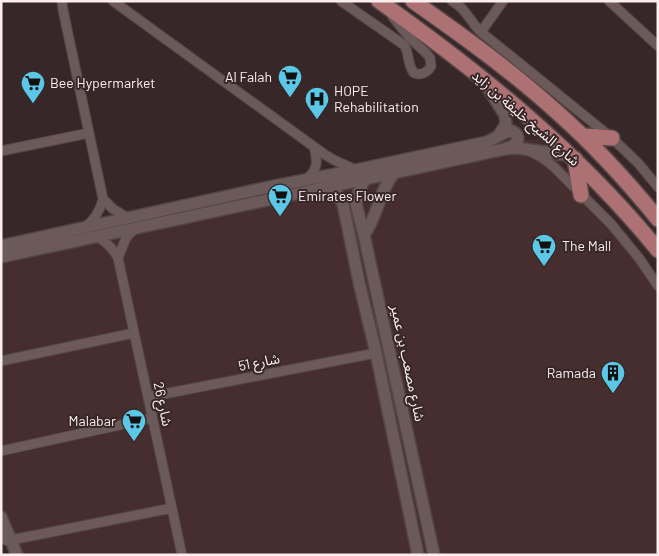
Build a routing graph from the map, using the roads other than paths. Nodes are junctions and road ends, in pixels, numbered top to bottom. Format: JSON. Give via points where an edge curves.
{"nodes":[{"id":1,"x":58,"y":1,"type":"edge"},
{"id":2,"x":113,"y":1,"type":"edge"},
{"id":3,"x":341,"y":1,"type":"edge"},
{"id":4,"x":413,"y":1,"type":"edge"},
{"id":5,"x":452,"y":1,"type":"edge"},
{"id":6,"x":503,"y":1,"type":"edge"},
{"id":7,"x":609,"y":1,"type":"edge"},
{"id":8,"x":381,"y":3,"type":"edge"},
{"id":9,"x":62,"y":6,"type":"edge"},
{"id":10,"x":481,"y":32,"type":"junction"},
{"id":11,"x":658,"y":46,"type":"edge"},
{"id":12,"x":483,"y":79,"type":"junction"},
{"id":13,"x":89,"y":133,"type":"junction"},
{"id":14,"x":499,"y":135,"type":"junction"},
{"id":15,"x":584,"y":136,"type":"junction"},
{"id":16,"x":612,"y":138,"type":"junction"},
{"id":17,"x":314,"y":147,"type":"junction"},
{"id":18,"x":505,"y":149,"type":"junction"},
{"id":19,"x":1,"y":151,"type":"edge"},
{"id":20,"x":529,"y":151,"type":"junction"},
{"id":21,"x":573,"y":158,"type":"junction"},
{"id":22,"x":356,"y":170,"type":"junction"},
{"id":23,"x":394,"y":173,"type":"junction"},
{"id":24,"x":365,"y":179,"type":"junction"},
{"id":25,"x":305,"y":180,"type":"junction"},
{"id":26,"x":658,"y":186,"type":"edge"},
{"id":27,"x":328,"y":187,"type":"junction"},
{"id":28,"x":581,"y":195,"type":"junction"},
{"id":29,"x":102,"y":199,"type":"junction"},
{"id":30,"x":343,"y":204,"type":"junction"},
{"id":31,"x":356,"y":204,"type":"junction"},
{"id":32,"x":658,"y":219,"type":"edge"},
{"id":33,"x":132,"y":223,"type":"junction"},
{"id":34,"x":83,"y":228,"type":"junction"},
{"id":35,"x":364,"y":235,"type":"junction"},
{"id":36,"x":97,"y":236,"type":"junction"},
{"id":37,"x":1,"y":246,"type":"edge"},
{"id":38,"x":658,"y":250,"type":"edge"},
{"id":39,"x":1,"y":257,"type":"edge"},
{"id":40,"x":118,"y":258,"type":"junction"},
{"id":41,"x":658,"y":286,"type":"edge"},
{"id":42,"x":134,"y":333,"type":"junction"},
{"id":43,"x":376,"y":353,"type":"junction"},
{"id":44,"x":1,"y":361,"type":"edge"},
{"id":45,"x":148,"y":397,"type":"junction"},
{"id":46,"x":152,"y":418,"type":"junction"},
{"id":47,"x":1,"y":451,"type":"edge"},
{"id":48,"x":172,"y":508,"type":"junction"},
{"id":49,"x":1,"y":517,"type":"edge"},
{"id":50,"x":6,"y":538,"type":"edge"},
{"id":51,"x":17,"y":555,"type":"edge"},
{"id":52,"x":182,"y":555,"type":"edge"},
{"id":53,"x":418,"y":555,"type":"edge"},
{"id":54,"x":434,"y":555,"type":"edge"}],
"edges":[{"from":1,"to":9,"type":"street"},
{"from":2,"to":17,"type":"street"},
{"from":3,"to":8,"type":"street","via":[[404,45],[414,73],[425,72],[431,66],[430,58]]},
{"from":4,"to":15,"type":"main road","name":"شارع الشيخ خليفة بن زايد","via":[[508,71]]},
{"from":5,"to":10,"type":"street","via":[[463,9]]},
{"from":6,"to":10,"type":"street"},
{"from":7,"to":11,"type":"street"},
{"from":8,"to":12,"type":"main road","name":"شارع الشيخ خليفة بن زايد"},
{"from":9,"to":13,"type":"street"},
{"from":10,"to":16,"type":"street"},
{"from":12,"to":14,"type":"street","via":[[505,115],[506,124]]},
{"from":12,"to":21,"type":"main road","name":"شارع الشيخ خليفة بن زايد"},
{"from":13,"to":19,"type":"street"},
{"from":13,"to":29,"type":"street"},
{"from":14,"to":18,"type":"street","via":[[512,131],[518,136],[516,144]]},
{"from":14,"to":22,"type":"street","via":[[487,142]]},
{"from":15,"to":16,"type":"main road"},
{"from":15,"to":32,"type":"main road","name":"شارع الشيخ خليفة بن زايد"},
{"from":16,"to":26,"type":"street"},
{"from":17,"to":22,"type":"street"},
{"from":17,"to":25,"type":"street","via":[[317,162],[313,173]]},
{"from":18,"to":20,"type":"street"},
{"from":18,"to":23,"type":"street"},
{"from":20,"to":21,"type":"street"},
{"from":20,"to":28,"type":"street","via":[[547,162]]},
{"from":21,"to":28,"type":"main road"},
{"from":21,"to":38,"type":"main road","name":"شارع الشيخ خليفة بن زايد"},
{"from":22,"to":25,"type":"street"},
{"from":23,"to":24,"type":"street"},
{"from":23,"to":35,"type":"street"},
{"from":24,"to":27,"type":"street"},
{"from":24,"to":31,"type":"street"},
{"from":25,"to":33,"type":"street","via":[[269,186]]},
{"from":27,"to":30,"type":"street"},
{"from":27,"to":33,"type":"street"},
{"from":28,"to":41,"type":"street","via":[[611,224]]},
{"from":29,"to":33,"type":"street"},
{"from":29,"to":34,"type":"street","via":[[94,219]]},
{"from":30,"to":31,"type":"street","via":[[350,198]]},
{"from":30,"to":43,"type":"street"},
{"from":31,"to":35,"type":"street","name":"شارع مصعب بن عمير"},
{"from":33,"to":34,"type":"street"},
{"from":33,"to":36,"type":"street"},
{"from":33,"to":40,"type":"street"},
{"from":34,"to":37,"type":"street"},
{"from":35,"to":54,"type":"street","name":"شارع مصعب بن عمير"},
{"from":36,"to":39,"type":"street"},
{"from":36,"to":40,"type":"street","name":"شارع 26","via":[[115,251]]},
{"from":40,"to":42,"type":"street","name":"شارع 26"},
{"from":42,"to":44,"type":"street"},
{"from":42,"to":45,"type":"street","name":"شارع 26"},
{"from":43,"to":45,"type":"street","name":"شارع 51"},
{"from":43,"to":53,"type":"street"},
{"from":45,"to":46,"type":"street","name":"شارع 26"},
{"from":46,"to":47,"type":"street"},
{"from":46,"to":48,"type":"street","name":"شارع 26"},
{"from":48,"to":50,"type":"street"},
{"from":48,"to":52,"type":"street","name":"شارع 26"},
{"from":49,"to":50,"type":"street"},
{"from":50,"to":51,"type":"street"}]}
